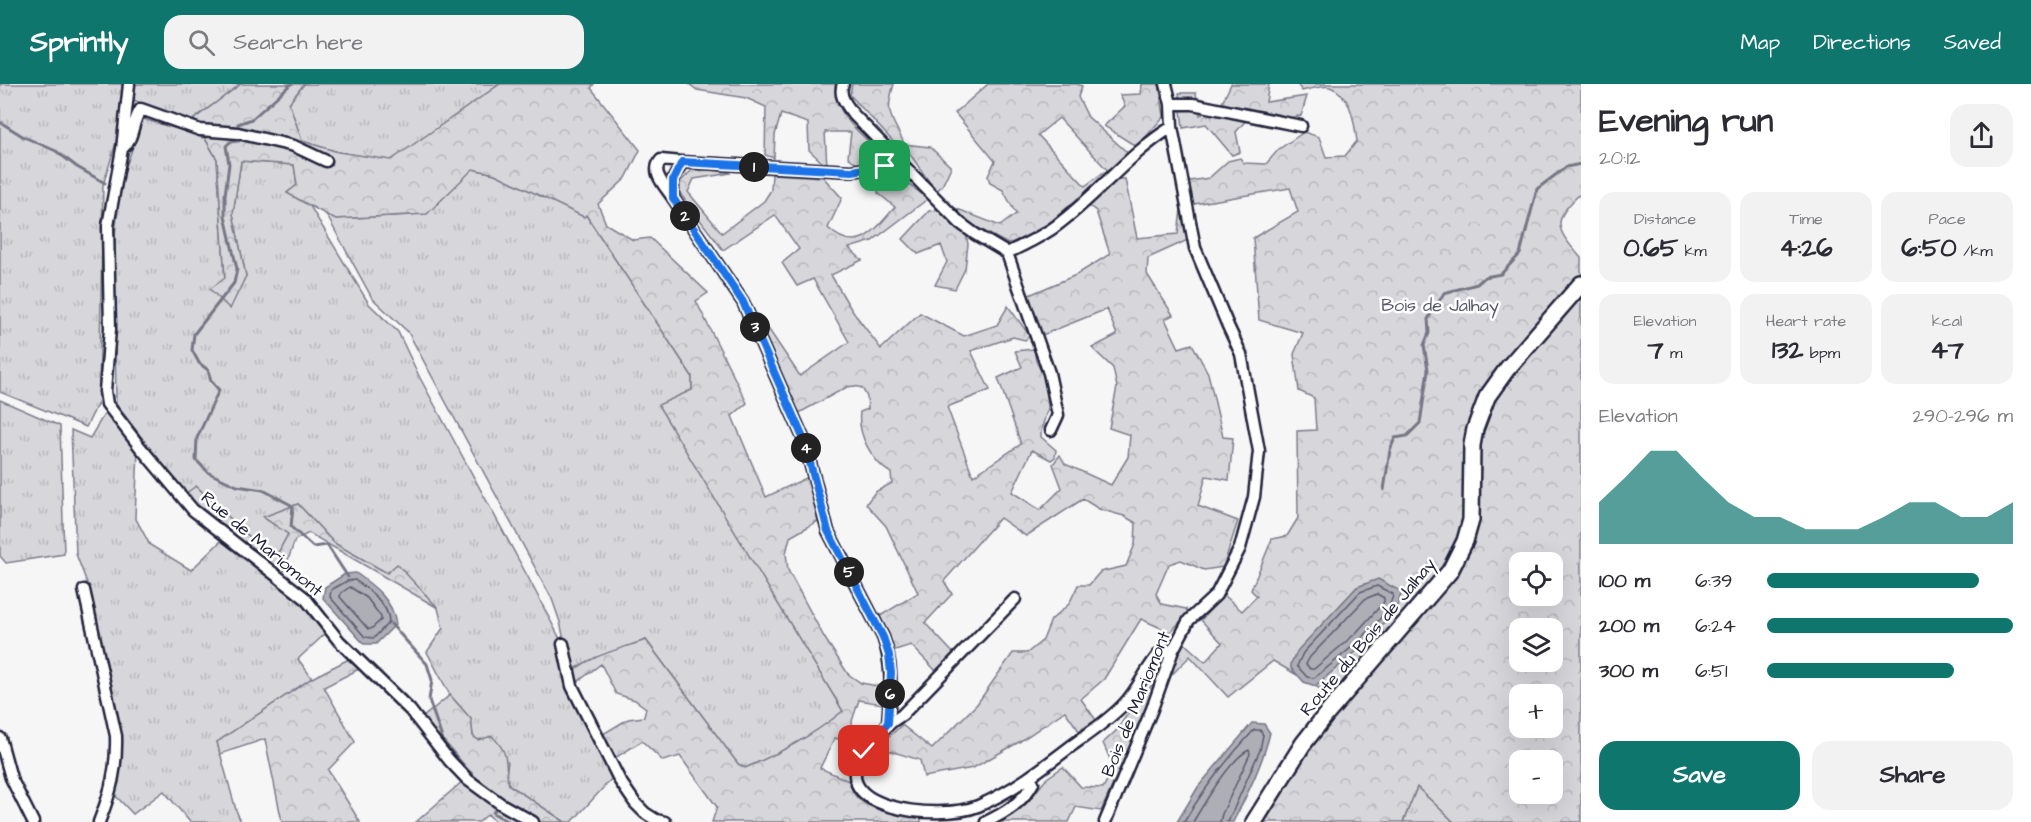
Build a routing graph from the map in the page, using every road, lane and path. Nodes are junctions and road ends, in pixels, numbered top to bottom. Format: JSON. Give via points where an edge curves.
{"nodes":[{"id":1,"x":129,"y":84,"type":"edge"},
{"id":2,"x":843,"y":84,"type":"edge"},
{"id":3,"x":1166,"y":84,"type":"edge"},
{"id":4,"x":1171,"y":104,"type":"junction"},
{"id":5,"x":1301,"y":126,"type":"dead end"},
{"id":6,"x":1172,"y":127,"type":"junction"},
{"id":7,"x":122,"y":149,"type":"junction"},
{"id":8,"x":898,"y":159,"type":"junction"},
{"id":9,"x":326,"y":161,"type":"dead end"},
{"id":10,"x":682,"y":162,"type":"junction"},
{"id":11,"x":673,"y":198,"type":"junction"},
{"id":12,"x":1007,"y":253,"type":"junction"},
{"id":13,"x":1581,"y":284,"type":"edge"},
{"id":14,"x":1052,"y":430,"type":"dead end"},
{"id":15,"x":84,"y":590,"type":"dead end"},
{"id":16,"x":1015,"y":599,"type":"dead end"},
{"id":17,"x":563,"y":644,"type":"dead end"},
{"id":18,"x":1173,"y":650,"type":"junction"},
{"id":19,"x":888,"y":723,"type":"junction"},
{"id":20,"x":0,"y":738,"type":"edge"},
{"id":21,"x":1031,"y":777,"type":"junction"},
{"id":22,"x":659,"y":821,"type":"edge"},
{"id":23,"x":33,"y":822,"type":"edge"},
{"id":24,"x":99,"y":822,"type":"edge"},
{"id":25,"x":533,"y":822,"type":"edge"},
{"id":26,"x":986,"y":822,"type":"edge"},
{"id":27,"x":1105,"y":822,"type":"edge"},
{"id":28,"x":1254,"y":822,"type":"edge"}],
"edges":[{"from":1,"to":7,"type":"street","name":"Rue de Mariomont"},
{"from":2,"to":8,"type":"street","via":[[843,99],[853,114]]},
{"from":3,"to":4,"type":"street","name":"Bois de Mariomont"},
{"from":4,"to":5,"type":"street","via":[[1193,104]]},
{"from":4,"to":6,"type":"street","name":"Bois de Mariomont"},
{"from":6,"to":12,"type":"street","via":[[1149,141],[1058,225]]},
{"from":6,"to":18,"type":"street","name":"Bois de Mariomont","via":[[1196,248],[1242,354],[1259,451],[1254,497],[1240,548],[1216,595],[1189,620]]},
{"from":7,"to":9,"type":"street","via":[[130,142],[141,109],[200,130],[238,133],[294,146]]},
{"from":7,"to":25,"type":"street","name":"Rue de Mariomont","via":[[108,226],[107,404],[193,510],[305,598],[339,641],[410,710],[468,780]]},
{"from":8,"to":10,"type":"street","via":[[885,166],[852,171]]},
{"from":8,"to":12,"type":"street","via":[[960,223]]},
{"from":10,"to":11,"type":"street","via":[[673,180]]},
{"from":10,"to":11,"type":"street","via":[[661,160],[656,165]]},
{"from":11,"to":19,"type":"street","via":[[743,302],[804,440],[828,531],[889,655]]},
{"from":12,"to":14,"type":"street","via":[[1049,374],[1058,415]]},
{"from":13,"to":28,"type":"main road","name":"Route du Bois de Jalhay","via":[[1495,384],[1481,412],[1472,445],[1471,520],[1450,571],[1303,744]]},
{"from":15,"to":24,"type":"street","via":[[116,736],[112,786]]},
{"from":16,"to":19,"type":"street","via":[[903,716]]},
{"from":17,"to":22,"type":"street","via":[[572,686],[620,781],[645,813]]},
{"from":18,"to":21,"type":"street","via":[[1161,651],[1155,657],[1125,703]]},
{"from":18,"to":27,"type":"street","name":"Bois de Mariomont"},
{"from":19,"to":21,"type":"street","via":[[864,751],[856,771],[859,788],[883,805],[948,814],[977,807]]},
{"from":20,"to":23,"type":"street","via":[[12,778]]},
{"from":21,"to":26,"type":"street","via":[[1033,783],[1020,801]]}]}
